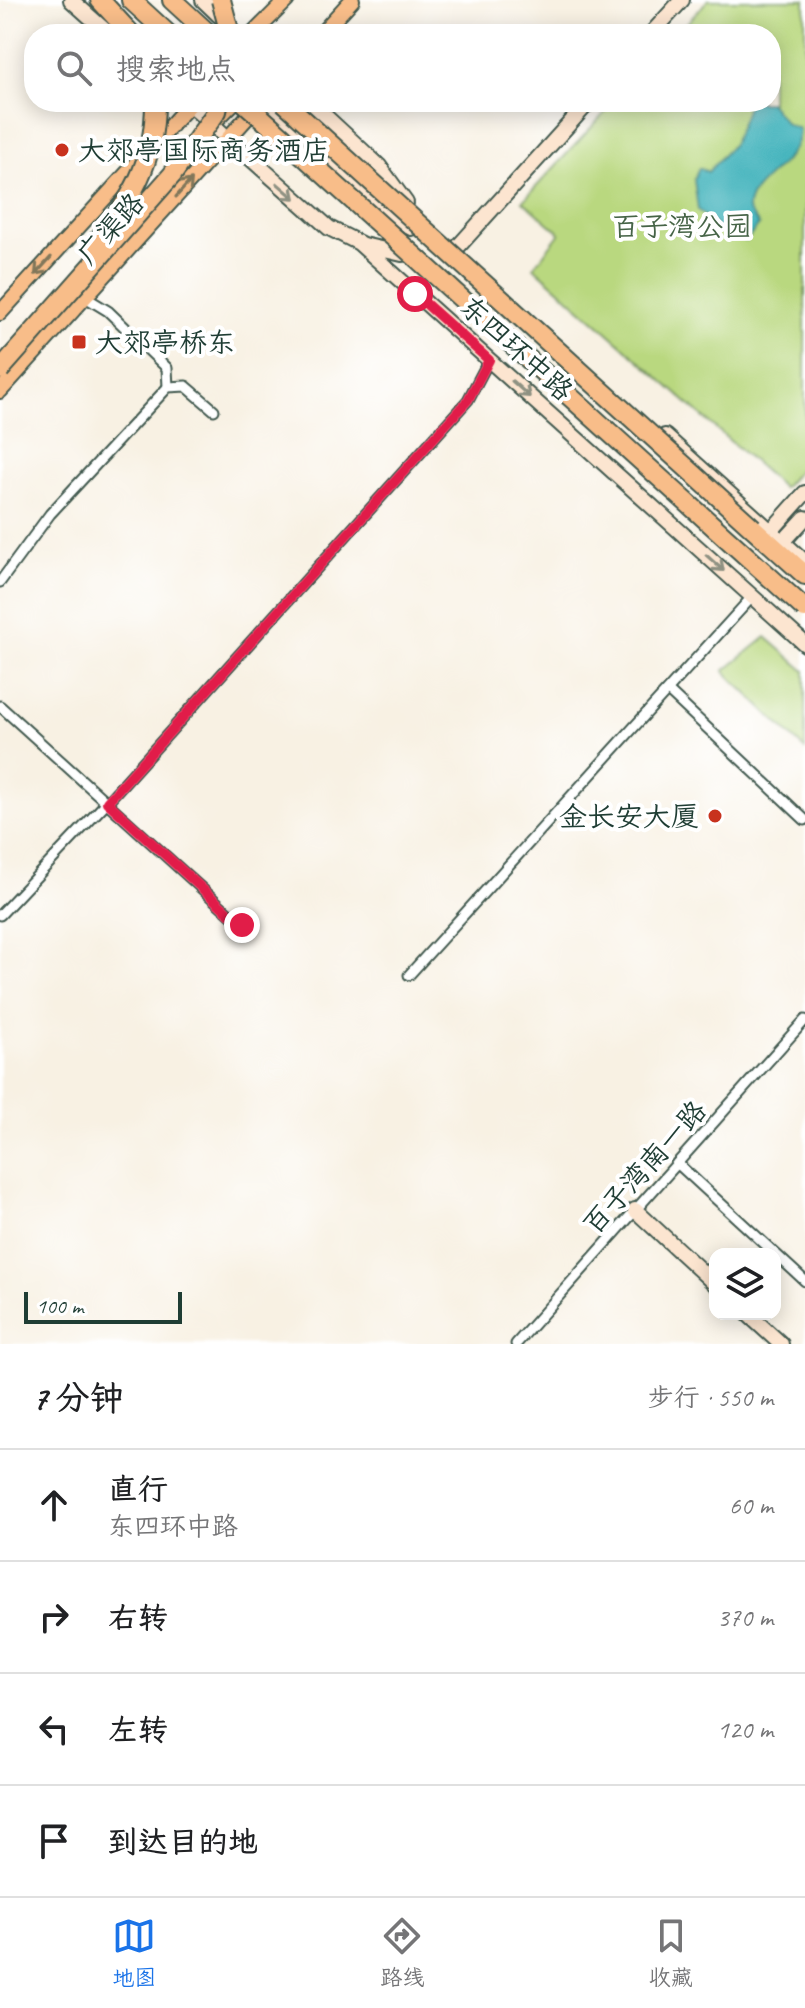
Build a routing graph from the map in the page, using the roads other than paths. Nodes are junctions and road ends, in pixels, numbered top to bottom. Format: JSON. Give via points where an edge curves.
{"nodes":[{"id":1,"x":71,"y":0,"type":"edge"},
{"id":2,"x":100,"y":0,"type":"edge"},
{"id":3,"x":131,"y":0,"type":"edge"},
{"id":4,"x":172,"y":0,"type":"edge"},
{"id":5,"x":203,"y":0,"type":"edge"},
{"id":6,"x":221,"y":0,"type":"edge"},
{"id":7,"x":287,"y":0,"type":"edge"},
{"id":8,"x":352,"y":0,"type":"edge"},
{"id":9,"x":682,"y":0,"type":"edge"},
{"id":10,"x":98,"y":24,"type":"edge"},
{"id":11,"x":122,"y":24,"type":"edge"},
{"id":12,"x":157,"y":24,"type":"edge"},
{"id":13,"x":198,"y":24,"type":"edge"},
{"id":14,"x":227,"y":24,"type":"edge"},
{"id":15,"x":228,"y":24,"type":"edge"},
{"id":16,"x":263,"y":24,"type":"edge"},
{"id":17,"x":330,"y":24,"type":"edge"},
{"id":18,"x":660,"y":24,"type":"edge"},
{"id":19,"x":154,"y":112,"type":"edge"},
{"id":20,"x":182,"y":112,"type":"edge"},
{"id":21,"x":199,"y":112,"type":"edge"},
{"id":22,"x":216,"y":112,"type":"edge"},
{"id":23,"x":230,"y":112,"type":"edge"},
{"id":24,"x":238,"y":112,"type":"edge"},
{"id":25,"x":248,"y":112,"type":"edge"},
{"id":26,"x":249,"y":112,"type":"edge"},
{"id":27,"x":272,"y":112,"type":"edge"},
{"id":28,"x":295,"y":112,"type":"edge"},
{"id":29,"x":321,"y":112,"type":"edge"},
{"id":30,"x":580,"y":112,"type":"edge"},
{"id":31,"x":212,"y":124,"type":"junction"},
{"id":32,"x":228,"y":139,"type":"junction"},
{"id":33,"x":339,"y":172,"type":"junction"},
{"id":34,"x":161,"y":182,"type":"junction"},
{"id":35,"x":326,"y":186,"type":"junction"},
{"id":36,"x":399,"y":197,"type":"junction"},
{"id":37,"x":419,"y":234,"type":"junction"},
{"id":38,"x":139,"y":237,"type":"junction"},
{"id":39,"x":359,"y":243,"type":"junction"},
{"id":40,"x":456,"y":249,"type":"junction"},
{"id":41,"x":402,"y":254,"type":"junction"},
{"id":42,"x":85,"y":297,"type":"joint"},
{"id":43,"x":0,"y":313,"type":"edge"},
{"id":44,"x":0,"y":351,"type":"edge"},
{"id":45,"x":489,"y":360,"type":"junction"},
{"id":46,"x":0,"y":370,"type":"edge"},
{"id":47,"x":168,"y":387,"type":"junction"},
{"id":48,"x":0,"y":391,"type":"edge"},
{"id":49,"x":214,"y":410,"type":"dead end"},
{"id":50,"x":805,"y":493,"type":"edge"},
{"id":51,"x":805,"y":518,"type":"edge"},
{"id":52,"x":771,"y":531,"type":"junction"},
{"id":53,"x":783,"y":542,"type":"junction"},
{"id":54,"x":805,"y":562,"type":"edge"},
{"id":55,"x":805,"y":575,"type":"edge"},
{"id":56,"x":0,"y":582,"type":"edge"},
{"id":57,"x":805,"y":587,"type":"edge"},
{"id":58,"x":752,"y":597,"type":"junction"},
{"id":59,"x":805,"y":609,"type":"edge"},
{"id":60,"x":805,"y":619,"type":"edge"},
{"id":61,"x":805,"y":644,"type":"edge"},
{"id":62,"x":668,"y":691,"type":"junction"},
{"id":63,"x":0,"y":706,"type":"edge"},
{"id":64,"x":107,"y":802,"type":"junction"},
{"id":65,"x":805,"y":820,"type":"edge"},
{"id":66,"x":0,"y":915,"type":"edge"},
{"id":67,"x":242,"y":925,"type":"dead end"},
{"id":68,"x":409,"y":975,"type":"dead end"},
{"id":69,"x":805,"y":1020,"type":"edge"},
{"id":70,"x":677,"y":1163,"type":"junction"},
{"id":71,"x":635,"y":1210,"type":"junction"},
{"id":72,"x":709,"y":1278,"type":"edge"},
{"id":73,"x":805,"y":1281,"type":"edge"},
{"id":74,"x":755,"y":1320,"type":"edge"},
{"id":75,"x":516,"y":1344,"type":"edge"},
{"id":76,"x":781,"y":1344,"type":"edge"}],
"edges":[{"from":1,"to":10,"type":"main road"},
{"from":2,"to":11,"type":"highway"},
{"from":3,"to":12,"type":"highway"},
{"from":4,"to":13,"type":"highway"},
{"from":5,"to":15,"type":"main road"},
{"from":6,"to":14,"type":"highway","bridge":true},
{"from":7,"to":16,"type":"main road"},
{"from":8,"to":17,"type":"main road"},
{"from":9,"to":18,"type":"main road"},
{"from":19,"to":44,"type":"highway","name":"广渠路","bridge":true,"via":[[141,177],[127,206]]},
{"from":20,"to":43,"type":"main road","one_way":true},
{"from":21,"to":31,"type":"main road","name":"东四环中路"},
{"from":22,"to":46,"type":"highway","name":"广渠路","bridge":true,"via":[[172,175]]},
{"from":23,"to":31,"type":"main road"},
{"from":24,"to":32,"type":"main road","name":"广渠路"},
{"from":25,"to":35,"type":"main road","name":"东四环中路"},
{"from":26,"to":59,"type":"highway","name":"东四环中路","bridge":true},
{"from":27,"to":33,"type":"main road","name":"东四环中路"},
{"from":28,"to":55,"type":"highway","name":"东四环中路","bridge":true},
{"from":29,"to":36,"type":"main road","name":"东四环中路","via":[[379,166]]},
{"from":30,"to":40,"type":"main road"},
{"from":31,"to":32,"type":"main road","name":"东四环中路"},
{"from":31,"to":34,"type":"main road"},
{"from":38,"to":32,"type":"main road","name":"广渠路","one_way":true},
{"from":32,"to":39,"type":"main road","name":"东四环中路","one_way":true,"via":[[329,228]]},
{"from":33,"to":35,"type":"main road"},
{"from":33,"to":37,"type":"main road","name":"东四环中路"},
{"from":34,"to":38,"type":"main road","via":[[143,213]]},
{"from":34,"to":42,"type":"main road","via":[[91,262],[82,281]]},
{"from":35,"to":41,"type":"main road","name":"东四环中路"},
{"from":36,"to":37,"type":"main road"},
{"from":36,"to":40,"type":"main road","name":"东四环中路"},
{"from":37,"to":57,"type":"main road","name":"东四环中路"},
{"from":38,"to":48,"type":"main road","name":"广渠路"},
{"from":39,"to":41,"type":"main road"},
{"from":39,"to":45,"type":"main road","name":"东四环中路"},
{"from":40,"to":52,"type":"main road","name":"东四环中路"},
{"from":41,"to":60,"type":"main road","name":"东四环中路"},
{"from":42,"to":47,"type":"street","via":[[108,311],[167,368]]},
{"from":45,"to":58,"type":"main road","name":"东四环中路","one_way":true},
{"from":45,"to":64,"type":"street","via":[[468,400]]},
{"from":47,"to":49,"type":"street","via":[[186,386]]},
{"from":47,"to":56,"type":"street","via":[[50,514]]},
{"from":50,"to":52,"type":"main road"},
{"from":51,"to":53,"type":"main road"},
{"from":52,"to":53,"type":"main road","name":"东四环中路"},
{"from":53,"to":54,"type":"main road","name":"东四环中路"},
{"from":58,"to":61,"type":"main road","name":"东四环中路"},
{"from":58,"to":62,"type":"street"},
{"from":62,"to":65,"type":"street"},
{"from":62,"to":68,"type":"street"},
{"from":63,"to":64,"type":"street"},
{"from":64,"to":66,"type":"street"},
{"from":64,"to":67,"type":"street"},
{"from":69,"to":70,"type":"street","name":"百子湾南一路"},
{"from":70,"to":71,"type":"street","name":"百子湾南一路"},
{"from":70,"to":73,"type":"street"},
{"from":71,"to":72,"type":"main road"},
{"from":71,"to":75,"type":"street","name":"百子湾南一路"},
{"from":74,"to":76,"type":"main road"}]}
